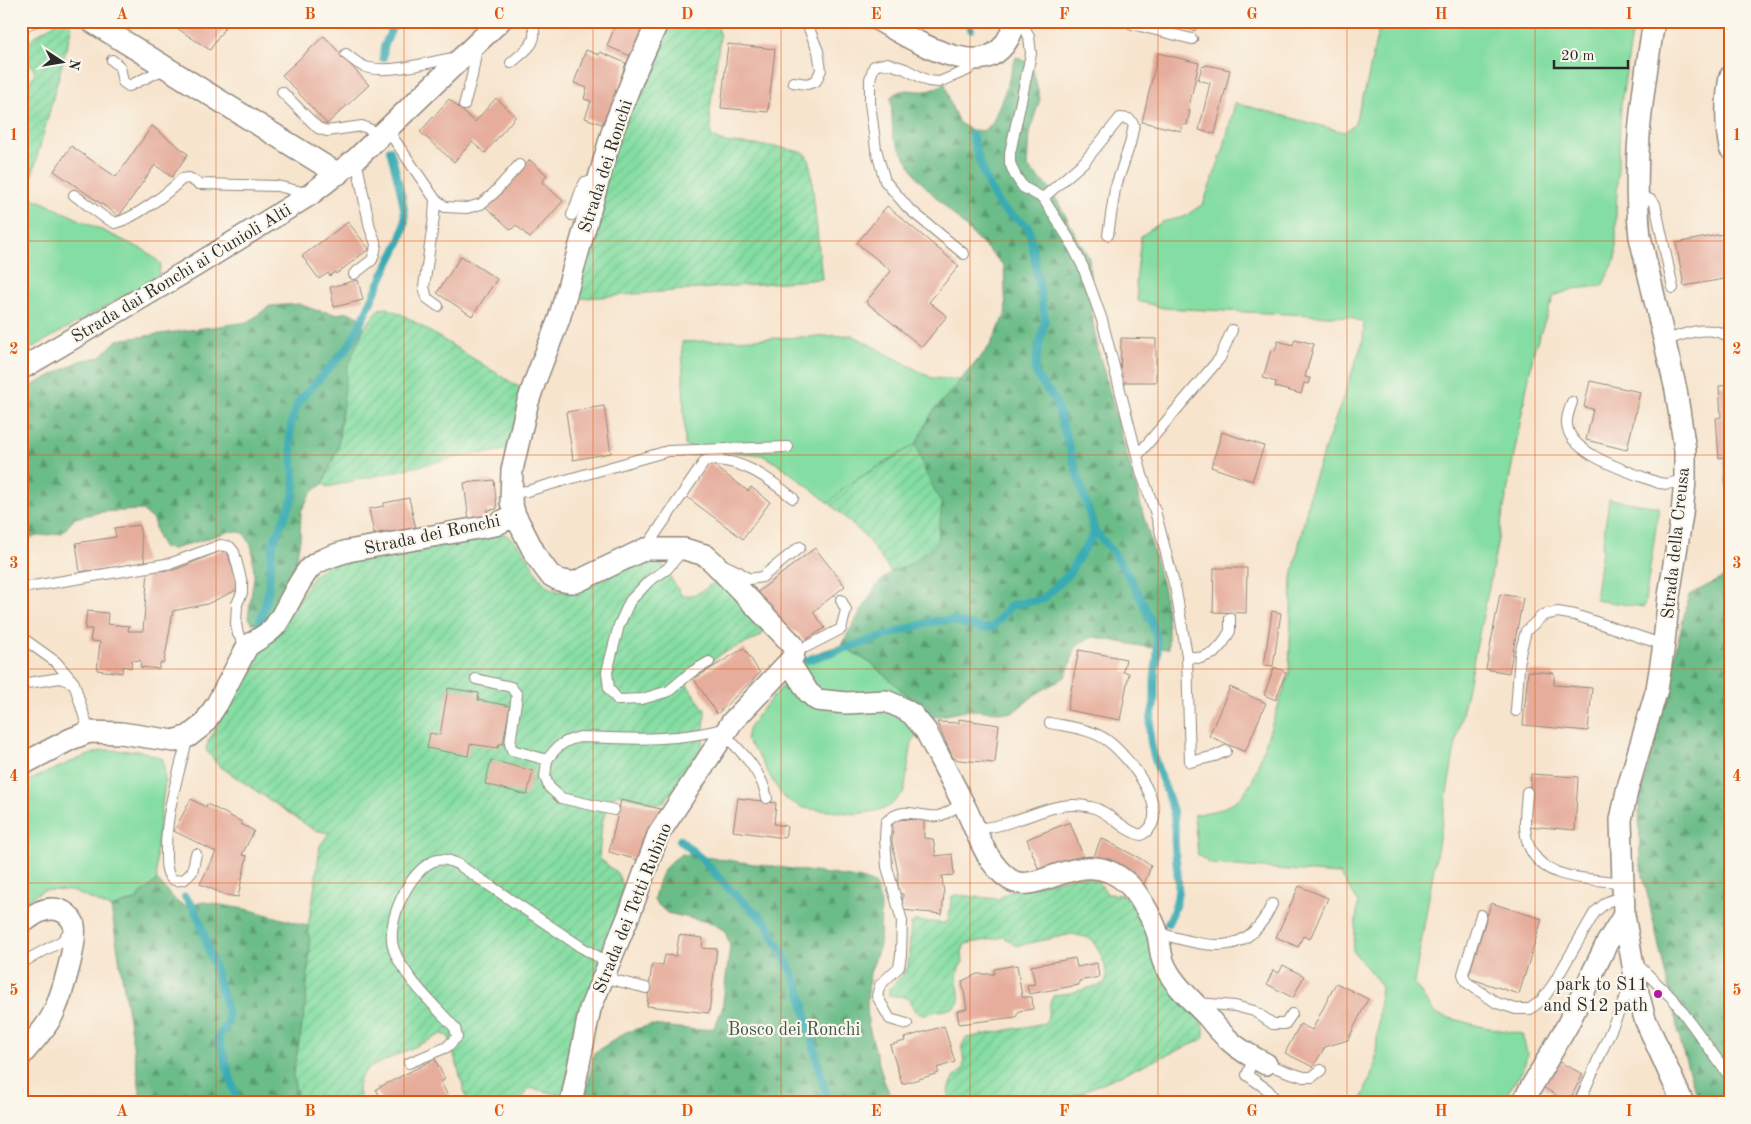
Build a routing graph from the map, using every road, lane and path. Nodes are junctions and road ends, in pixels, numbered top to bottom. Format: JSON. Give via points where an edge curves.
{"nodes":[{"id":1,"x":36,"y":21,"type":"edge"},
{"id":2,"x":91,"y":21,"type":"edge"},
{"id":3,"x":500,"y":21,"type":"edge"},
{"id":4,"x":532,"y":21,"type":"edge"},
{"id":5,"x":658,"y":21,"type":"edge"},
{"id":6,"x":806,"y":21,"type":"edge"},
{"id":7,"x":880,"y":21,"type":"edge"},
{"id":8,"x":1016,"y":21,"type":"edge"},
{"id":9,"x":1022,"y":21,"type":"edge"},
{"id":10,"x":1128,"y":21,"type":"edge"},
{"id":11,"x":1654,"y":21,"type":"edge"},
{"id":12,"x":21,"y":27,"type":"edge"},
{"id":13,"x":1192,"y":39,"type":"dead end"},
{"id":14,"x":471,"y":50,"type":"junction"},
{"id":15,"x":346,"y":54,"type":"dead end"},
{"id":16,"x":979,"y":59,"type":"junction"},
{"id":17,"x":112,"y":60,"type":"dead end"},
{"id":18,"x":511,"y":63,"type":"dead end"},
{"id":19,"x":167,"y":68,"type":"junction"},
{"id":20,"x":1730,"y":77,"type":"edge"},
{"id":21,"x":793,"y":82,"type":"dead end"},
{"id":22,"x":282,"y":92,"type":"dead end"},
{"id":23,"x":464,"y":105,"type":"dead end"},
{"id":24,"x":384,"y":132,"type":"junction"},
{"id":25,"x":1730,"y":148,"type":"edge"},
{"id":26,"x":356,"y":159,"type":"junction"},
{"id":27,"x":519,"y":165,"type":"dead end"},
{"id":28,"x":338,"y":174,"type":"junction"},
{"id":29,"x":599,"y":177,"type":"junction"},
{"id":30,"x":310,"y":194,"type":"junction"},
{"id":31,"x":1637,"y":194,"type":"junction"},
{"id":32,"x":74,"y":195,"type":"dead end"},
{"id":33,"x":1043,"y":198,"type":"junction"},
{"id":34,"x":435,"y":199,"type":"junction"},
{"id":35,"x":572,"y":215,"type":"dead end"},
{"id":36,"x":1108,"y":235,"type":"dead end"},
{"id":37,"x":964,"y":254,"type":"dead end"},
{"id":38,"x":354,"y":274,"type":"dead end"},
{"id":39,"x":1673,"y":288,"type":"dead end"},
{"id":40,"x":438,"y":306,"type":"dead end"},
{"id":41,"x":1232,"y":330,"type":"dead end"},
{"id":42,"x":1730,"y":338,"type":"edge"},
{"id":43,"x":1664,"y":341,"type":"junction"},
{"id":44,"x":21,"y":369,"type":"edge"},
{"id":45,"x":1572,"y":402,"type":"dead end"},
{"id":46,"x":788,"y":447,"type":"dead end"},
{"id":47,"x":1137,"y":456,"type":"junction"},
{"id":48,"x":1685,"y":480,"type":"junction"},
{"id":49,"x":512,"y":493,"type":"junction"},
{"id":50,"x":793,"y":498,"type":"dead end"},
{"id":51,"x":515,"y":515,"type":"junction"},
{"id":52,"x":800,"y":547,"type":"dead end"},
{"id":53,"x":645,"y":549,"type":"junction"},
{"id":54,"x":684,"y":550,"type":"junction"},
{"id":55,"x":713,"y":562,"type":"junction"},
{"id":56,"x":21,"y":588,"type":"edge"},
{"id":57,"x":841,"y":600,"type":"dead end"},
{"id":58,"x":1230,"y":618,"type":"dead end"},
{"id":59,"x":21,"y":637,"type":"edge"},
{"id":60,"x":1664,"y":645,"type":"junction"},
{"id":61,"x":247,"y":647,"type":"junction"},
{"id":62,"x":792,"y":656,"type":"junction"},
{"id":63,"x":1187,"y":656,"type":"junction"},
{"id":64,"x":709,"y":662,"type":"dead end"},
{"id":65,"x":476,"y":679,"type":"dead end"},
{"id":66,"x":21,"y":684,"type":"edge"},
{"id":67,"x":74,"y":684,"type":"junction"},
{"id":68,"x":1516,"y":711,"type":"dead end"},
{"id":69,"x":1050,"y":723,"type":"dead end"},
{"id":70,"x":727,"y":730,"type":"junction"},
{"id":71,"x":90,"y":732,"type":"junction"},
{"id":72,"x":189,"y":736,"type":"junction"},
{"id":73,"x":1226,"y":751,"type":"dead end"},
{"id":74,"x":547,"y":760,"type":"junction"},
{"id":75,"x":21,"y":766,"type":"edge"},
{"id":76,"x":1528,"y":792,"type":"dead end"},
{"id":77,"x":767,"y":798,"type":"dead end"},
{"id":78,"x":963,"y":804,"type":"junction"},
{"id":79,"x":614,"y":810,"type":"dead end"},
{"id":80,"x":975,"y":829,"type":"junction"},
{"id":81,"x":196,"y":854,"type":"dead end"},
{"id":82,"x":1624,"y":897,"type":"junction"},
{"id":83,"x":1272,"y":904,"type":"dead end"},
{"id":84,"x":1481,"y":915,"type":"dead end"},
{"id":85,"x":74,"y":923,"type":"junction"},
{"id":86,"x":21,"y":924,"type":"edge"},
{"id":87,"x":1158,"y":933,"type":"junction"},
{"id":88,"x":21,"y":963,"type":"edge"},
{"id":89,"x":607,"y":967,"type":"junction"},
{"id":90,"x":1634,"y":967,"type":"junction"},
{"id":91,"x":646,"y":988,"type":"dead end"},
{"id":92,"x":1194,"y":1002,"type":"junction"},
{"id":93,"x":1292,"y":1014,"type":"dead end"},
{"id":94,"x":907,"y":1024,"type":"dead end"},
{"id":95,"x":21,"y":1056,"type":"edge"},
{"id":96,"x":1260,"y":1061,"type":"junction"},
{"id":97,"x":409,"y":1063,"type":"dead end"},
{"id":98,"x":1321,"y":1070,"type":"dead end"},
{"id":99,"x":1730,"y":1077,"type":"edge"},
{"id":100,"x":571,"y":1103,"type":"edge"},
{"id":101,"x":1278,"y":1103,"type":"edge"},
{"id":102,"x":1522,"y":1103,"type":"edge"},
{"id":103,"x":1579,"y":1103,"type":"edge"},
{"id":104,"x":1683,"y":1103,"type":"edge"}],
"edges":[{"from":1,"to":12,"type":"lane"},
{"from":2,"to":19,"type":"street"},
{"from":3,"to":14,"type":"street","name":"Strada dai Ronchi ai Cunioli Alti"},
{"from":4,"to":18,"type":"lane","via":[[536,32],[533,41]]},
{"from":5,"to":29,"type":"street","name":"Strada dei Ronchi","via":[[637,68]]},
{"from":6,"to":21,"type":"lane","via":[[818,51],[821,70],[816,81],[807,84]]},
{"from":7,"to":16,"type":"street","via":[[919,43],[951,55]]},
{"from":8,"to":16,"type":"street","via":[[1009,39],[992,55]]},
{"from":9,"to":33,"type":"lane","via":[[1029,37],[1031,54],[1010,163],[1023,187]]},
{"from":10,"to":13,"type":"lane"},
{"from":11,"to":31,"type":"street","name":"Strada della Creusa","via":[[1641,100]]},
{"from":14,"to":15,"type":"lane","via":[[392,68],[370,68]]},
{"from":14,"to":23,"type":"lane","via":[[472,76]]},
{"from":14,"to":24,"type":"street","name":"Strada dai Ronchi ai Cunioli Alti"},
{"from":16,"to":37,"type":"lane","via":[[968,70],[939,82],[928,81],[887,63],[874,66],[870,79],[876,149],[885,181],[908,208]]},
{"from":17,"to":19,"type":"lane","via":[[120,67],[124,82],[129,86]]},
{"from":19,"to":28,"type":"street"},
{"from":20,"to":25,"type":"street","via":[[1726,124]]},
{"from":22,"to":24,"type":"lane","via":[[318,128],[327,131],[362,126]]},
{"from":24,"to":26,"type":"street","name":"Strada dai Ronchi ai Cunioli Alti"},
{"from":24,"to":34,"type":"lane"},
{"from":26,"to":28,"type":"street","name":"Strada dai Ronchi ai Cunioli Alti"},
{"from":26,"to":38,"type":"lane","via":[[376,251],[372,260]]},
{"from":27,"to":34,"type":"lane","via":[[480,204],[467,208],[445,207]]},
{"from":28,"to":30,"type":"street","name":"Strada dai Ronchi ai Cunioli Alti"},
{"from":29,"to":35,"type":"lane","via":[[585,182]]},
{"from":29,"to":49,"type":"street","name":"Strada dei Ronchi","via":[[559,319],[527,405],[512,470]]},
{"from":30,"to":32,"type":"lane","via":[[277,186],[199,184],[189,178],[182,179],[125,221],[115,223]]},
{"from":30,"to":44,"type":"street","name":"Strada dai Ronchi ai Cunioli Alti"},
{"from":31,"to":39,"type":"lane","via":[[1655,204]]},
{"from":31,"to":43,"type":"street","name":"Strada della Creusa","via":[[1640,237]]},
{"from":33,"to":36,"type":"lane","via":[[1084,161],[1120,118],[1129,119],[1134,125],[1115,190]]},
{"from":33,"to":47,"type":"lane","via":[[1072,246],[1102,320]]},
{"from":34,"to":40,"type":"lane","via":[[424,287],[427,298]]},
{"from":41,"to":47,"type":"lane","via":[[1220,358]]},
{"from":42,"to":43,"type":"lane","via":[[1705,329]]},
{"from":43,"to":48,"type":"street","name":"Strada della Creusa","via":[[1676,390],[1685,450]]},
{"from":45,"to":48,"type":"lane","via":[[1566,422],[1579,447],[1601,461],[1659,482],[1667,484]]},
{"from":46,"to":49,"type":"lane","via":[[668,451]]},
{"from":47,"to":63,"type":"lane","via":[[1176,591]]},
{"from":48,"to":60,"type":"street","name":"Strada della Creusa"},
{"from":49,"to":51,"type":"street","name":"Strada dei Ronchi"},
{"from":50,"to":53,"type":"lane","via":[[758,473],[740,465],[705,461]]},
{"from":51,"to":53,"type":"street","via":[[536,556],[550,575],[559,580],[576,582]]},
{"from":51,"to":61,"type":"street","name":"Strada dei Ronchi","via":[[495,525],[348,552],[320,562],[310,568],[274,626]]},
{"from":52,"to":55,"type":"lane","via":[[762,577],[749,579],[727,565]]},
{"from":53,"to":54,"type":"street"},
{"from":54,"to":55,"type":"street","via":[[706,555]]},
{"from":54,"to":64,"type":"lane","via":[[668,569],[649,581],[630,601],[618,625],[607,672],[609,689],[618,700],[642,699],[669,691]]},
{"from":55,"to":62,"type":"street","via":[[793,645]]},
{"from":56,"to":61,"type":"lane","via":[[172,563],[221,545],[230,547],[242,583],[237,604],[237,629]]},
{"from":57,"to":62,"type":"lane","via":[[846,610],[841,629]]},
{"from":58,"to":63,"type":"lane","via":[[1230,631],[1214,653],[1200,658]]},
{"from":59,"to":67,"type":"lane","via":[[56,662]]},
{"from":60,"to":68,"type":"lane","via":[[1575,615],[1558,612],[1543,615],[1526,631],[1520,654]]},
{"from":60,"to":82,"type":"street","name":"Strada della Creusa","via":[[1657,689],[1621,820]]},
{"from":61,"to":72,"type":"street","name":"Strada dei Ronchi","via":[[203,725]]},
{"from":62,"to":70,"type":"street","name":"Strada dei Tetti Rubino"},
{"from":62,"to":78,"type":"street","via":[[808,692],[817,700],[846,703],[886,701],[912,714],[926,731]]},
{"from":63,"to":73,"type":"lane","via":[[1190,762]]},
{"from":65,"to":74,"type":"lane","via":[[511,687],[517,695],[510,744],[512,750]]},
{"from":66,"to":67,"type":"lane","via":[[60,678]]},
{"from":67,"to":71,"type":"lane"},
{"from":69,"to":80,"type":"lane","via":[[1085,730],[1108,740],[1123,755],[1150,792],[1154,808],[1153,821],[1147,832],[1141,835],[1132,833],[1094,807],[1078,805],[1058,806],[1015,821]]},
{"from":70,"to":74,"type":"lane","via":[[670,739],[580,737],[566,740]]},
{"from":70,"to":77,"type":"lane","via":[[753,767]]},
{"from":70,"to":89,"type":"street","name":"Strada dei Tetti Rubino","via":[[658,835]]},
{"from":71,"to":72,"type":"street","via":[[174,741]]},
{"from":71,"to":75,"type":"street"},
{"from":72,"to":81,"type":"lane","via":[[169,808],[166,865],[171,878],[185,879],[192,872]]},
{"from":74,"to":79,"type":"lane","via":[[545,777],[561,798]]},
{"from":76,"to":82,"type":"lane","via":[[1526,837],[1529,847],[1545,868]]},
{"from":78,"to":80,"type":"street"},
{"from":78,"to":94,"type":"lane","via":[[938,816],[903,812],[894,814],[886,822],[887,867],[902,921],[901,955],[899,967],[880,985],[878,996],[890,1019]]},
{"from":80,"to":87,"type":"street","via":[[994,864],[1016,883],[1037,882],[1084,868],[1117,875],[1137,894]]},
{"from":82,"to":84,"type":"lane","via":[[1607,902],[1595,912],[1554,983],[1542,1000],[1530,1009],[1516,1009],[1497,1003],[1466,982],[1464,974]]},
{"from":82,"to":90,"type":"street","name":"Strada della Creusa"},
{"from":82,"to":102,"type":"street","via":[[1607,943],[1566,1026]]},
{"from":83,"to":87,"type":"lane","via":[[1255,932],[1230,945],[1194,942]]},
{"from":85,"to":86,"type":"street","via":[[65,912],[50,908]]},
{"from":85,"to":88,"type":"lane","via":[[62,941]]},
{"from":85,"to":95,"type":"street","via":[[74,939],[63,989],[53,1014]]},
{"from":87,"to":92,"type":"street","via":[[1164,963]]},
{"from":89,"to":91,"type":"lane","via":[[614,980]]},
{"from":89,"to":97,"type":"lane","via":[[459,865],[449,860],[426,865],[399,903],[394,919],[393,949],[410,976],[455,1028],[457,1038],[447,1047]]},
{"from":89,"to":100,"type":"street","name":"Strada dei Tetti Rubino","via":[[590,1009]]},
{"from":90,"to":99,"type":"lane","via":[[1674,1000]]},
{"from":90,"to":103,"type":"lane"},
{"from":90,"to":104,"type":"street","name":"Strada della Creusa","via":[[1645,1019]]},
{"from":92,"to":93,"type":"lane","via":[[1254,1011],[1273,1024],[1285,1024]]},
{"from":92,"to":96,"type":"street","via":[[1232,1044]]},
{"from":96,"to":98,"type":"lane","via":[[1304,1077],[1312,1077]]},
{"from":96,"to":101,"type":"lane","via":[[1247,1075],[1268,1090]]}]}
